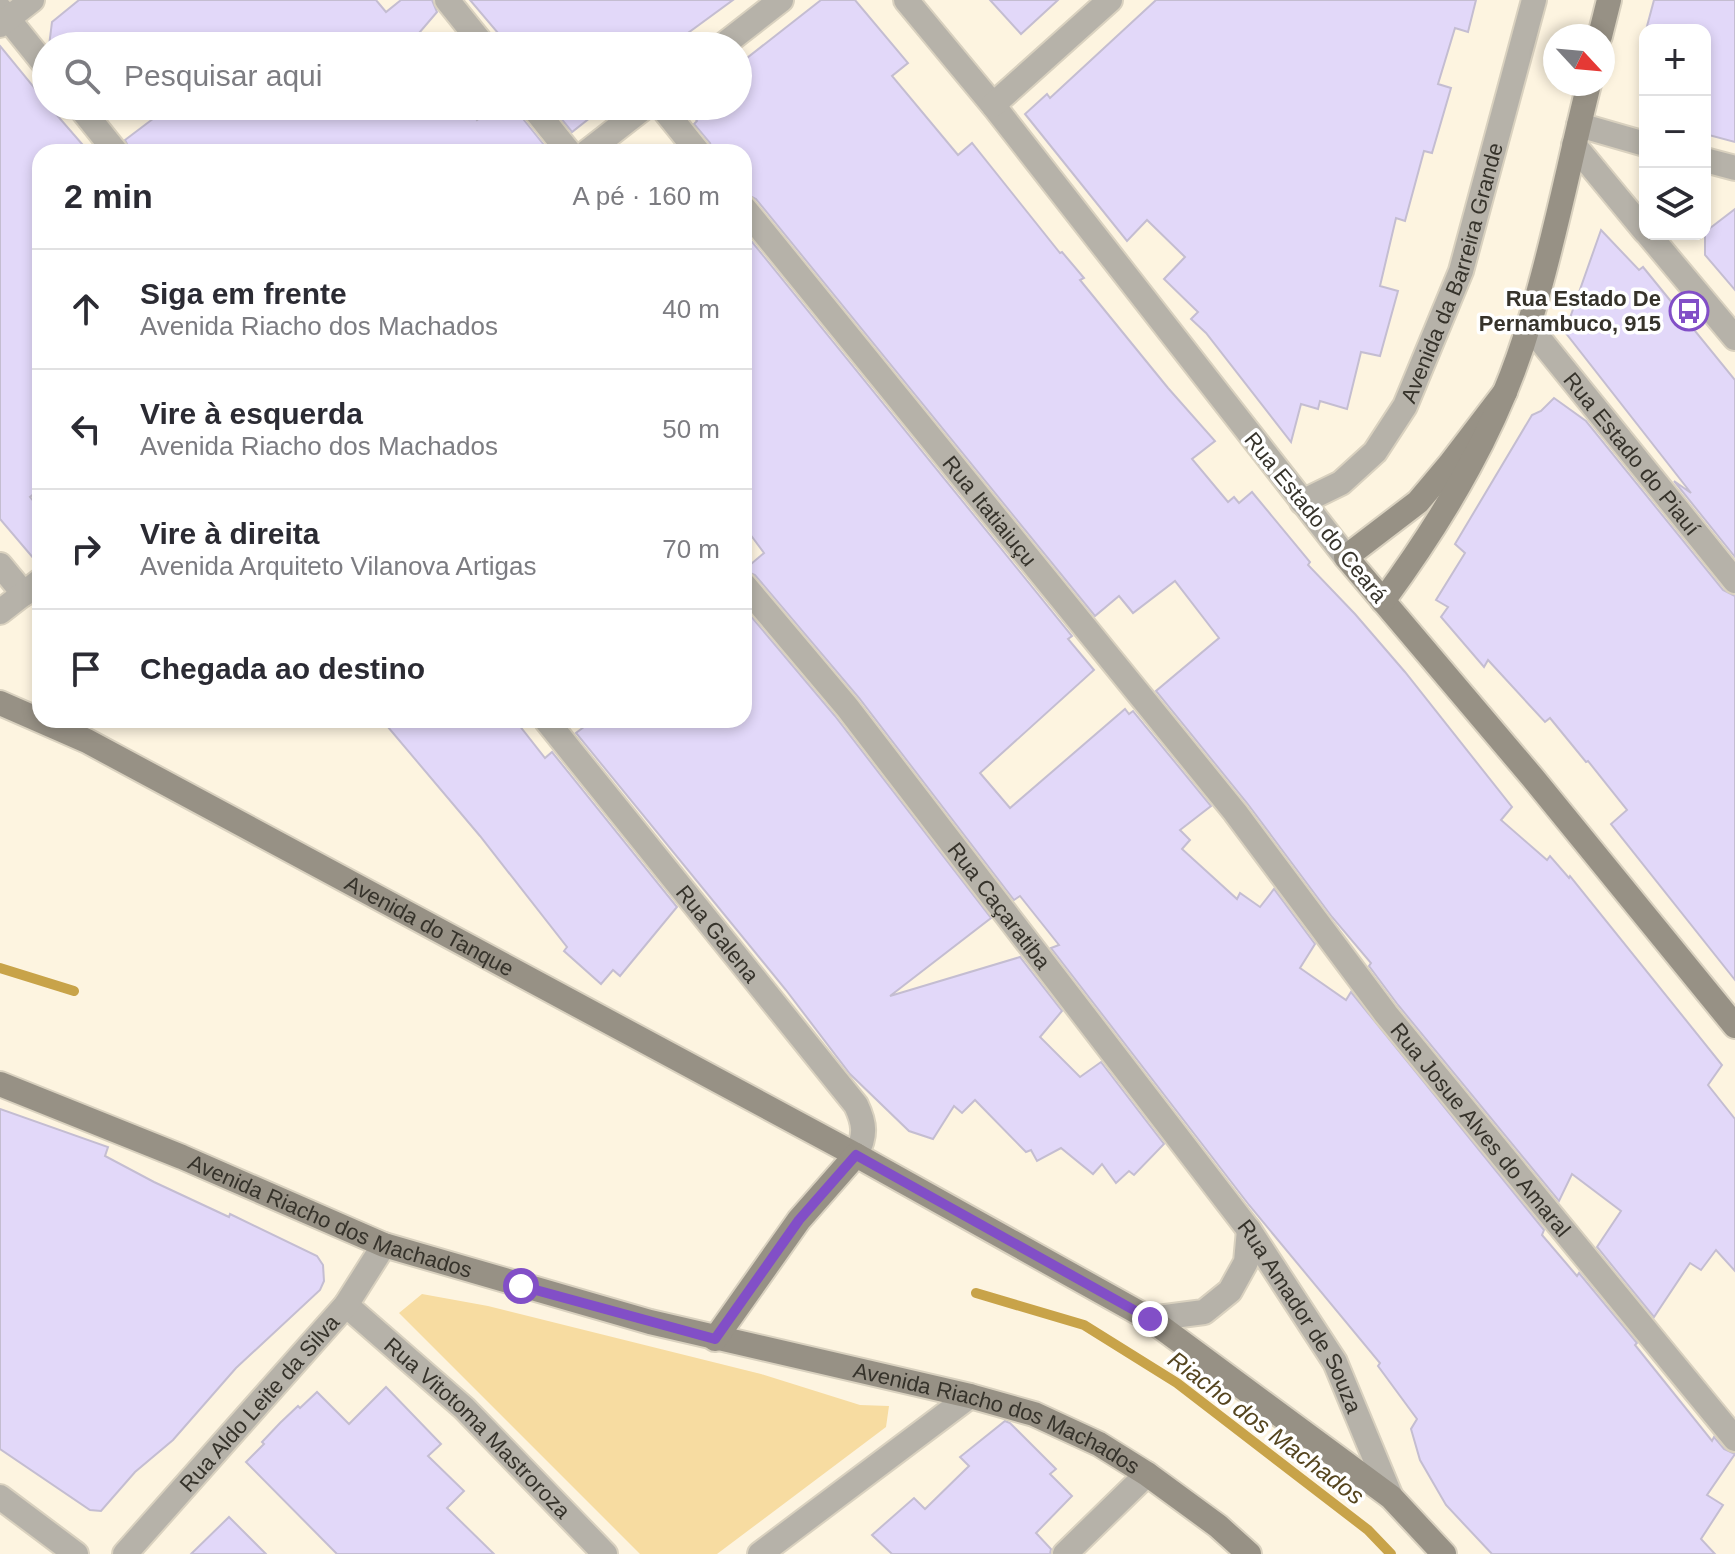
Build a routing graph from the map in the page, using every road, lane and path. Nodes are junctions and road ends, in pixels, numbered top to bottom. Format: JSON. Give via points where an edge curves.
{"nodes":[{"id":1,"x":32,"y":0,"type":"edge"},
{"id":2,"x":447,"y":0,"type":"edge"},
{"id":3,"x":781,"y":0,"type":"edge"},
{"id":4,"x":906,"y":0,"type":"edge"},
{"id":5,"x":1110,"y":0,"type":"edge"},
{"id":6,"x":1534,"y":0,"type":"edge"},
{"id":7,"x":1609,"y":0,"type":"edge"},
{"id":8,"x":3,"y":18,"type":"edge"},
{"id":9,"x":1603,"y":24,"type":"edge"},
{"id":10,"x":473,"y":32,"type":"edge"},
{"id":11,"x":740,"y":32,"type":"edge"},
{"id":12,"x":32,"y":50,"type":"edge"},
{"id":13,"x":1586,"y":96,"type":"edge"},
{"id":14,"x":993,"y":105,"type":"junction"},
{"id":15,"x":90,"y":120,"type":"edge"},
{"id":16,"x":543,"y":120,"type":"edge"},
{"id":17,"x":628,"y":120,"type":"edge"},
{"id":18,"x":672,"y":120,"type":"edge"},
{"id":19,"x":1576,"y":135,"type":"junction"},
{"id":20,"x":1639,"y":143,"type":"edge"},
{"id":21,"x":110,"y":144,"type":"edge"},
{"id":22,"x":563,"y":144,"type":"edge"},
{"id":23,"x":597,"y":144,"type":"edge"},
{"id":24,"x":692,"y":144,"type":"edge"},
{"id":25,"x":1711,"y":162,"type":"edge"},
{"id":26,"x":1735,"y":168,"type":"edge"},
{"id":27,"x":752,"y":218,"type":"edge"},
{"id":28,"x":1639,"y":222,"type":"edge"},
{"id":29,"x":1653,"y":240,"type":"edge"},
{"id":30,"x":1529,"y":326,"type":"junction"},
{"id":31,"x":1735,"y":338,"type":"edge"},
{"id":32,"x":1505,"y":392,"type":"junction"},
{"id":33,"x":1302,"y":502,"type":"junction"},
{"id":34,"x":1346,"y":557,"type":"junction"},
{"id":35,"x":0,"y":565,"type":"edge"},
{"id":36,"x":1735,"y":581,"type":"edge"},
{"id":37,"x":32,"y":587,"type":"edge"},
{"id":38,"x":752,"y":594,"type":"edge"},
{"id":39,"x":1383,"y":601,"type":"junction"},
{"id":40,"x":0,"y":612,"type":"edge"},
{"id":41,"x":0,"y":703,"type":"edge"},
{"id":42,"x":32,"y":717,"type":"edge"},
{"id":43,"x":57,"y":728,"type":"edge"},
{"id":44,"x":552,"y":728,"type":"edge"},
{"id":45,"x":1235,"y":812,"type":"joint"},
{"id":46,"x":1735,"y":1026,"type":"edge"},
{"id":47,"x":0,"y":1084,"type":"edge"},
{"id":48,"x":856,"y":1155,"type":"junction"},
{"id":49,"x":1249,"y":1230,"type":"junction"},
{"id":50,"x":384,"y":1245,"type":"junction"},
{"id":51,"x":346,"y":1305,"type":"junction"},
{"id":52,"x":1150,"y":1319,"type":"junction"},
{"id":53,"x":715,"y":1339,"type":"junction"},
{"id":54,"x":970,"y":1396,"type":"junction"},
{"id":55,"x":1735,"y":1439,"type":"edge"},
{"id":56,"x":1147,"y":1474,"type":"junction"},
{"id":57,"x":0,"y":1497,"type":"edge"},
{"id":58,"x":1391,"y":1497,"type":"junction"},
{"id":59,"x":76,"y":1554,"type":"edge"},
{"id":60,"x":125,"y":1554,"type":"edge"},
{"id":61,"x":605,"y":1554,"type":"edge"},
{"id":62,"x":760,"y":1554,"type":"edge"},
{"id":63,"x":1065,"y":1554,"type":"edge"},
{"id":64,"x":1249,"y":1554,"type":"edge"},
{"id":65,"x":1444,"y":1554,"type":"edge"}],
"edges":[{"from":1,"to":8,"type":"street"},
{"from":2,"to":10,"type":"street"},
{"from":3,"to":11,"type":"street"},
{"from":4,"to":14,"type":"street","name":"Rua Estado do Ceará"},
{"from":5,"to":14,"type":"street"},
{"from":6,"to":33,"type":"street","name":"Avenida da Barreira Grande","via":[[1461,271],[1405,406],[1375,452],[1341,483]]},
{"from":7,"to":9,"type":"main road"},
{"from":8,"to":12,"type":"street"},
{"from":13,"to":19,"type":"main road"},
{"from":14,"to":33,"type":"street","name":"Rua Estado do Ceará"},
{"from":15,"to":21,"type":"street"},
{"from":16,"to":22,"type":"street"},
{"from":17,"to":23,"type":"street"},
{"from":18,"to":24,"type":"street"},
{"from":19,"to":20,"type":"street"},
{"from":19,"to":28,"type":"street"},
{"from":19,"to":30,"type":"main road"},
{"from":25,"to":26,"type":"street"},
{"from":27,"to":45,"type":"street","name":"Rua Itatiaiuçu"},
{"from":29,"to":31,"type":"street"},
{"from":30,"to":32,"type":"main road"},
{"from":30,"to":36,"type":"street","name":"Rua Estado do Piauí"},
{"from":32,"to":34,"type":"main road","via":[[1418,502]]},
{"from":32,"to":39,"type":"main road","via":[[1441,519]]},
{"from":33,"to":34,"type":"street","name":"Rua Estado do Ceará"},
{"from":34,"to":39,"type":"main road","name":"Rua Estado do Ceará"},
{"from":35,"to":37,"type":"street"},
{"from":37,"to":40,"type":"street"},
{"from":38,"to":49,"type":"street","name":"Rua Caçaratiba","via":[[847,707]]},
{"from":39,"to":46,"type":"main road","name":"Rua Estado do Ceará"},
{"from":41,"to":42,"type":"main road","name":"Avenida do Tanque"},
{"from":43,"to":48,"type":"main road","name":"Avenida do Tanque"},
{"from":44,"to":48,"type":"street","name":"Rua Galena","via":[[856,1105],[865,1124]]},
{"from":45,"to":55,"type":"street","name":"Rua Josue Alves do Amaral","via":[[1386,1014]]},
{"from":47,"to":50,"type":"main road","name":"Avenida Riacho dos Machados"},
{"from":48,"to":52,"type":"main road","name":"Avenida do Tanque"},
{"from":48,"to":53,"type":"main road","via":[[799,1220]]},
{"from":49,"to":52,"type":"street","name":"Rua Amador de Souza","via":[[1246,1262],[1230,1291],[1204,1312]]},
{"from":49,"to":58,"type":"street","name":"Rua Amador de Souza","via":[[1335,1362]]},
{"from":50,"to":51,"type":"street","name":"Rua Aldo Leite da Silva"},
{"from":50,"to":53,"type":"main road","name":"Avenida Riacho dos Machados"},
{"from":51,"to":60,"type":"street","name":"Rua Aldo Leite da Silva"},
{"from":51,"to":61,"type":"street","name":"Rua Vitotoma Mastroroza","via":[[464,1408]]},
{"from":52,"to":58,"type":"main road","name":"Avenida do Tanque"},
{"from":53,"to":54,"type":"main road","name":"Avenida Riacho dos Machados"},
{"from":54,"to":56,"type":"main road","name":"Avenida Riacho dos Machados","via":[[1034,1414]]},
{"from":54,"to":62,"type":"street"},
{"from":56,"to":63,"type":"street"},
{"from":56,"to":64,"type":"main road","name":"Avenida Riacho dos Machados"},
{"from":57,"to":59,"type":"street"},
{"from":58,"to":65,"type":"main road","name":"Avenida do Tanque"}]}
